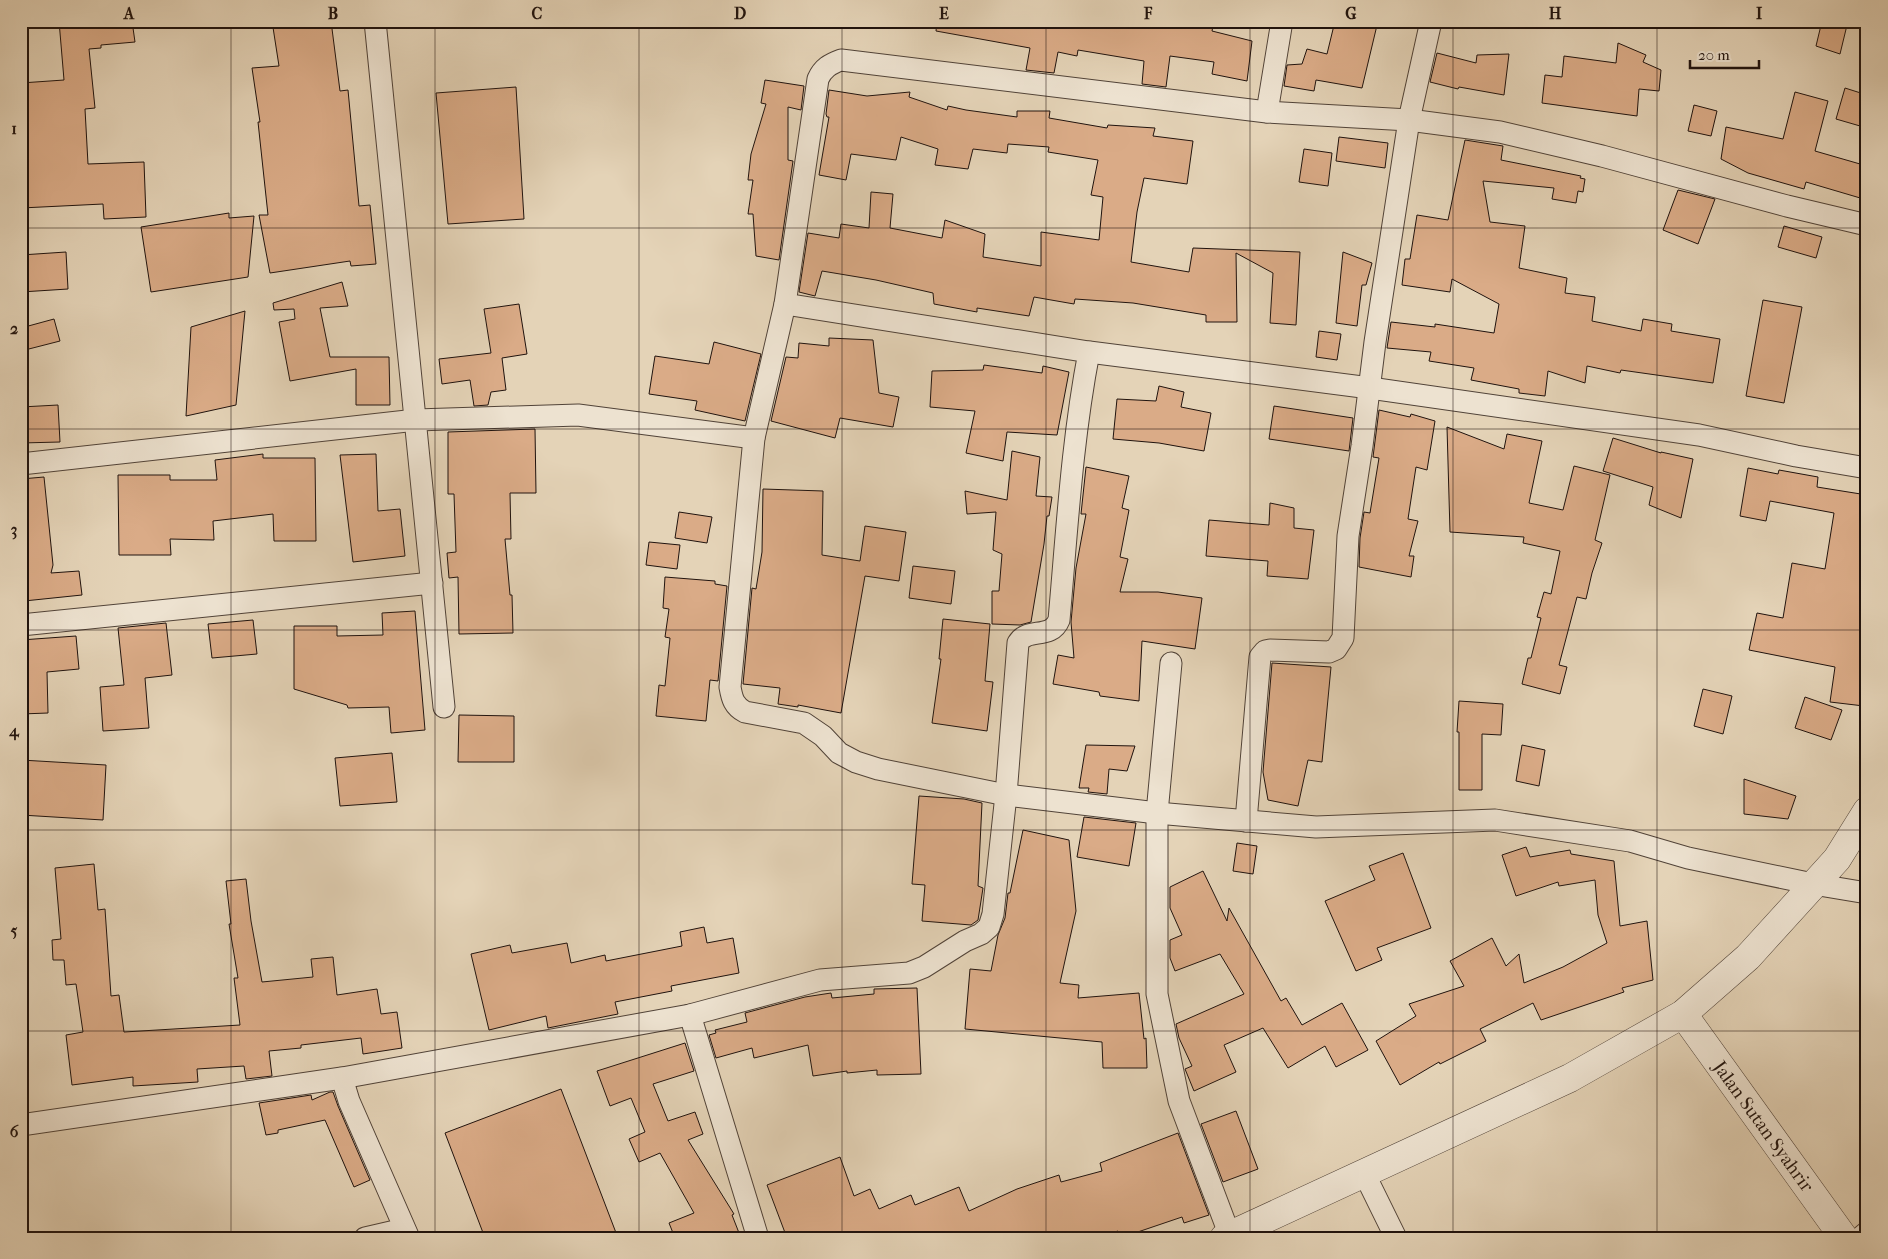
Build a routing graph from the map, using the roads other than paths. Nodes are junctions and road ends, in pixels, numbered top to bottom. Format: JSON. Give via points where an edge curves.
{"nodes":[{"id":1,"x":375,"y":21,"type":"edge"},
{"id":2,"x":1282,"y":21,"type":"edge"},
{"id":3,"x":1431,"y":21,"type":"edge"},
{"id":4,"x":1267,"y":112,"type":"junction"},
{"id":5,"x":1408,"y":120,"type":"junction"},
{"id":6,"x":1867,"y":224,"type":"edge"},
{"id":7,"x":785,"y":304,"type":"junction"},
{"id":8,"x":1089,"y":352,"type":"junction"},
{"id":9,"x":1370,"y":388,"type":"junction"},
{"id":10,"x":416,"y":420,"type":"junction"},
{"id":11,"x":754,"y":438,"type":"junction"},
{"id":12,"x":21,"y":464,"type":"edge"},
{"id":13,"x":1867,"y":468,"type":"edge"},
{"id":14,"x":432,"y":583,"type":"junction"},
{"id":15,"x":21,"y":625,"type":"edge"},
{"id":16,"x":1171,"y":664,"type":"dead end"},
{"id":17,"x":444,"y":707,"type":"dead end"},
{"id":18,"x":1006,"y":794,"type":"junction"},
{"id":19,"x":1867,"y":812,"type":"edge"},
{"id":20,"x":1158,"y":813,"type":"junction"},
{"id":21,"x":1246,"y":821,"type":"junction"},
{"id":22,"x":1813,"y":884,"type":"junction"},
{"id":23,"x":1867,"y":893,"type":"edge"},
{"id":24,"x":1683,"y":1014,"type":"junction"},
{"id":25,"x":690,"y":1015,"type":"junction"},
{"id":26,"x":342,"y":1078,"type":"junction"},
{"id":27,"x":21,"y":1125,"type":"edge"},
{"id":28,"x":1364,"y":1173,"type":"junction"},
{"id":29,"x":1867,"y":1232,"type":"edge"},
{"id":30,"x":407,"y":1234,"type":"edge"},
{"id":31,"x":1227,"y":1237,"type":"edge"},
{"id":32,"x":365,"y":1238,"type":"edge"},
{"id":33,"x":758,"y":1238,"type":"edge"},
{"id":34,"x":1396,"y":1238,"type":"edge"},
{"id":35,"x":1844,"y":1238,"type":"edge"},
{"id":36,"x":1860,"y":1238,"type":"edge"}],
"edges":[{"from":1,"to":10,"type":"street"},
{"from":2,"to":4,"type":"street"},
{"from":3,"to":5,"type":"street"},
{"from":4,"to":5,"type":"street"},
{"from":4,"to":7,"type":"street","via":[[841,60],[830,64],[818,79]]},
{"from":5,"to":6,"type":"street","via":[[1500,132]]},
{"from":5,"to":9,"type":"street"},
{"from":7,"to":8,"type":"street"},
{"from":7,"to":11,"type":"street"},
{"from":8,"to":9,"type":"street"},
{"from":8,"to":18,"type":"street","via":[[1080,395],[1059,620],[1048,632],[1025,636],[1018,643]]},
{"from":9,"to":13,"type":"street","via":[[1699,435]]},
{"from":9,"to":21,"type":"street","via":[[1348,536],[1343,638],[1336,649],[1329,652],[1270,650],[1260,657]]},
{"from":10,"to":11,"type":"street","via":[[578,415]]},
{"from":10,"to":12,"type":"street"},
{"from":10,"to":14,"type":"street"},
{"from":11,"to":18,"type":"street","via":[[730,687],[737,708],[804,723],[839,753],[856,762]]},
{"from":14,"to":15,"type":"street"},
{"from":14,"to":17,"type":"street"},
{"from":16,"to":20,"type":"street"},
{"from":18,"to":20,"type":"street"},
{"from":18,"to":25,"type":"street","via":[[994,914],[989,927],[981,934],[909,973],[820,980]]},
{"from":19,"to":22,"type":"street","via":[[1837,858]]},
{"from":20,"to":21,"type":"street"},
{"from":20,"to":31,"type":"street","via":[[1157,994],[1179,1101]]},
{"from":21,"to":22,"type":"street","via":[[1316,827],[1495,820],[1630,841],[1688,858]]},
{"from":22,"to":23,"type":"street"},
{"from":22,"to":24,"type":"street","via":[[1748,957]]},
{"from":24,"to":28,"type":"street","via":[[1570,1078]]},
{"from":24,"to":35,"type":"street","name":"Jalan Sutan Syahrir"},
{"from":25,"to":26,"type":"street"},
{"from":25,"to":33,"type":"street"},
{"from":26,"to":27,"type":"street"},
{"from":26,"to":30,"type":"street"},
{"from":28,"to":31,"type":"street"},
{"from":28,"to":34,"type":"street"},
{"from":29,"to":36,"type":"street"},
{"from":30,"to":32,"type":"street"}]}
